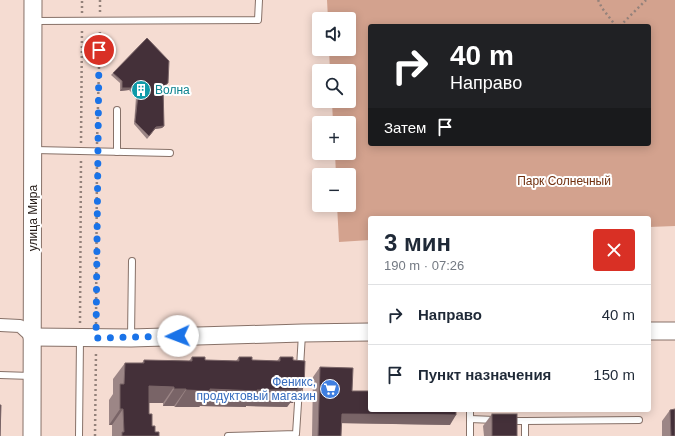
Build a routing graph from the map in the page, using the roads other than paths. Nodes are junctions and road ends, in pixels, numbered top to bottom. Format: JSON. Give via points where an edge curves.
{"nodes":[{"id":1,"x":33,"y":0,"type":"edge"},
{"id":2,"x":259,"y":0,"type":"edge"},
{"id":3,"x":33,"y":21,"type":"junction"},
{"id":4,"x":117,"y":110,"type":"dead end"},
{"id":5,"x":33,"y":150,"type":"junction"},
{"id":6,"x":116,"y":152,"type":"junction"},
{"id":7,"x":170,"y":153,"type":"dead end"},
{"id":8,"x":132,"y":261,"type":"dead end"},
{"id":9,"x":0,"y":325,"type":"edge"},
{"id":10,"x":675,"y":331,"type":"edge"},
{"id":11,"x":368,"y":332,"type":"edge"},
{"id":12,"x":651,"y":332,"type":"edge"},
{"id":13,"x":302,"y":333,"type":"junction"},
{"id":14,"x":32,"y":337,"type":"junction"},
{"id":15,"x":88,"y":338,"type":"junction"},
{"id":16,"x":131,"y":338,"type":"junction"},
{"id":17,"x":300,"y":372,"type":"edge"},
{"id":18,"x":0,"y":375,"type":"edge"},
{"id":19,"x":33,"y":376,"type":"junction"},
{"id":20,"x":299,"y":380,"type":"edge"},
{"id":21,"x":470,"y":412,"type":"edge"},
{"id":22,"x":470,"y":419,"type":"junction"},
{"id":23,"x":639,"y":420,"type":"dead end"},
{"id":24,"x":525,"y":421,"type":"junction"},
{"id":25,"x":32,"y":436,"type":"edge"},
{"id":26,"x":79,"y":436,"type":"edge"},
{"id":27,"x":228,"y":436,"type":"edge"},
{"id":28,"x":470,"y":436,"type":"edge"},
{"id":29,"x":525,"y":436,"type":"edge"}],
"edges":[{"from":1,"to":3,"type":"street","name":"улица Мира"},
{"from":2,"to":3,"type":"lane","via":[[258,20]]},
{"from":3,"to":5,"type":"street","name":"улица Мира"},
{"from":4,"to":6,"type":"lane"},
{"from":5,"to":6,"type":"lane"},
{"from":5,"to":14,"type":"street","name":"улица Мира"},
{"from":6,"to":7,"type":"lane"},
{"from":8,"to":16,"type":"lane"},
{"from":9,"to":14,"type":"street","via":[[20,326]]},
{"from":10,"to":12,"type":"street"},
{"from":11,"to":13,"type":"street"},
{"from":13,"to":16,"type":"street"},
{"from":13,"to":17,"type":"lane"},
{"from":14,"to":15,"type":"street"},
{"from":14,"to":19,"type":"street","name":"улица Мира"},
{"from":15,"to":16,"type":"street"},
{"from":15,"to":26,"type":"lane"},
{"from":18,"to":19,"type":"lane"},
{"from":19,"to":25,"type":"street","name":"улица Мира"},
{"from":20,"to":27,"type":"lane","via":[[296,434]]},
{"from":21,"to":22,"type":"lane"},
{"from":22,"to":24,"type":"lane"},
{"from":22,"to":28,"type":"lane"},
{"from":23,"to":24,"type":"lane"},
{"from":24,"to":29,"type":"lane"}]}
